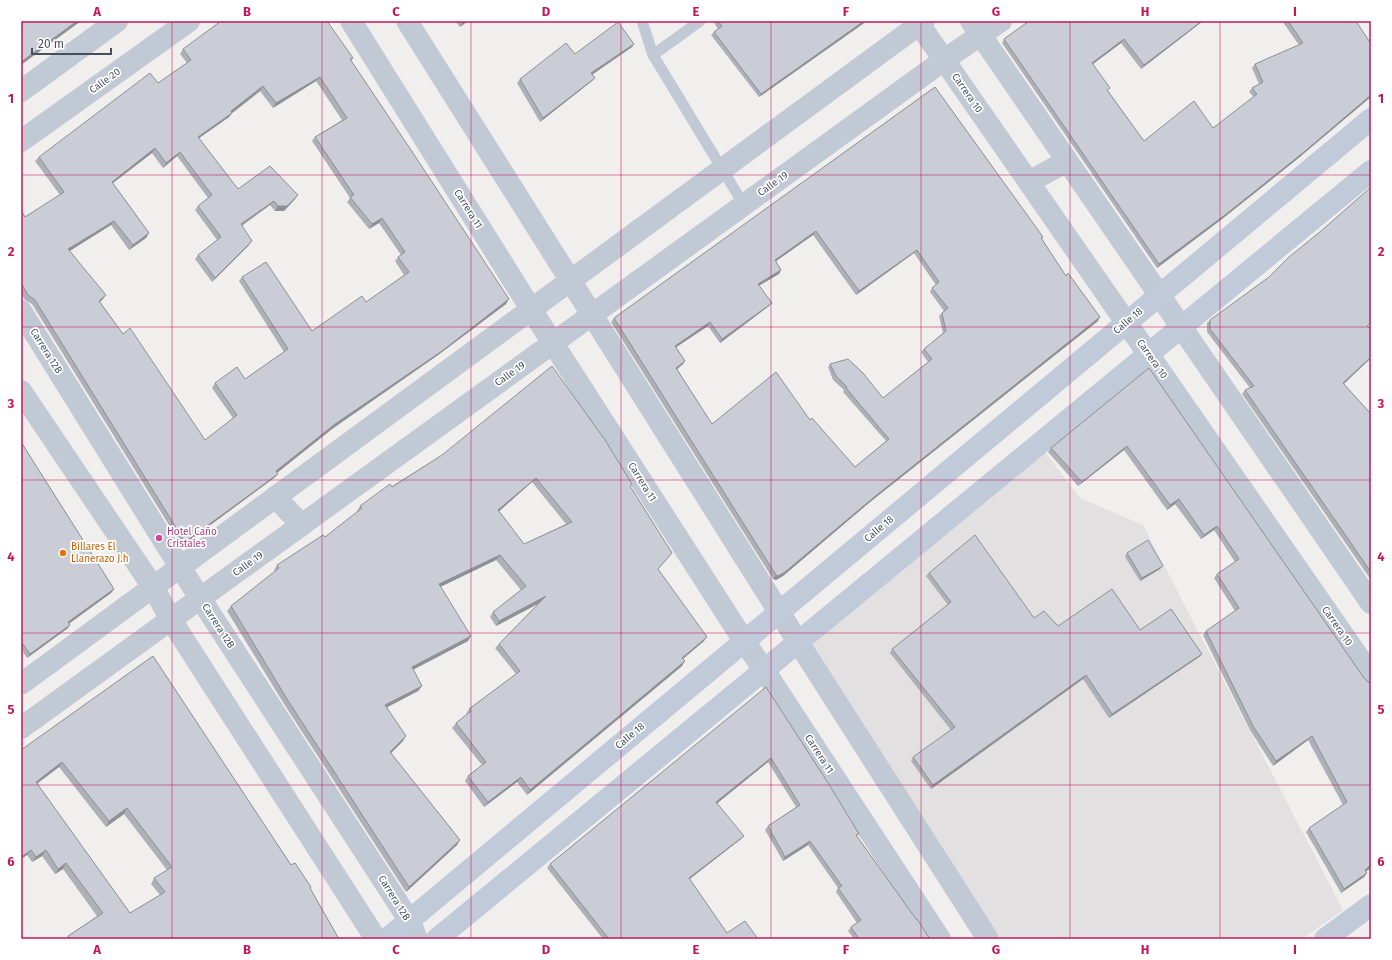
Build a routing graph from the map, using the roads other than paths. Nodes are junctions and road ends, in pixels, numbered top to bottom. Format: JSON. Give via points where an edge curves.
{"nodes":[{"id":1,"x":117,"y":21,"type":"edge"},
{"id":2,"x":189,"y":21,"type":"edge"},
{"id":3,"x":351,"y":21,"type":"edge"},
{"id":4,"x":407,"y":21,"type":"edge"},
{"id":5,"x":642,"y":21,"type":"edge"},
{"id":6,"x":700,"y":21,"type":"edge"},
{"id":7,"x":1001,"y":21,"type":"edge"},
{"id":8,"x":921,"y":22,"type":"edge"},
{"id":9,"x":976,"y":28,"type":"edge"},
{"id":10,"x":653,"y":55,"type":"junction"},
{"id":11,"x":944,"y":60,"type":"junction"},
{"id":12,"x":21,"y":91,"type":"edge"},
{"id":13,"x":1371,"y":119,"type":"edge"},
{"id":14,"x":21,"y":141,"type":"edge"},
{"id":15,"x":1067,"y":160,"type":"junction"},
{"id":16,"x":722,"y":169,"type":"junction"},
{"id":17,"x":1371,"y":171,"type":"edge"},
{"id":18,"x":1029,"y":182,"type":"junction"},
{"id":19,"x":744,"y":205,"type":"junction"},
{"id":20,"x":570,"y":281,"type":"junction"},
{"id":21,"x":1160,"y":295,"type":"junction"},
{"id":22,"x":531,"y":309,"type":"junction"},
{"id":23,"x":21,"y":311,"type":"edge"},
{"id":24,"x":593,"y":314,"type":"junction"},
{"id":25,"x":1126,"y":323,"type":"junction"},
{"id":26,"x":1182,"y":327,"type":"junction"},
{"id":27,"x":554,"y":343,"type":"junction"},
{"id":28,"x":1148,"y":354,"type":"junction"},
{"id":29,"x":21,"y":391,"type":"edge"},
{"id":30,"x":275,"y":497,"type":"junction"},
{"id":31,"x":302,"y":525,"type":"junction"},
{"id":32,"x":180,"y":567,"type":"junction"},
{"id":33,"x":152,"y":587,"type":"junction"},
{"id":34,"x":200,"y":598,"type":"junction"},
{"id":35,"x":1371,"y":603,"type":"edge"},
{"id":36,"x":780,"y":611,"type":"junction"},
{"id":37,"x":172,"y":620,"type":"junction"},
{"id":38,"x":744,"y":642,"type":"junction"},
{"id":39,"x":798,"y":642,"type":"junction"},
{"id":40,"x":764,"y":670,"type":"junction"},
{"id":41,"x":1371,"y":675,"type":"edge"},
{"id":42,"x":21,"y":684,"type":"edge"},
{"id":43,"x":23,"y":723,"type":"edge"},
{"id":44,"x":1371,"y":905,"type":"edge"},
{"id":45,"x":413,"y":930,"type":"edge"},
{"id":46,"x":376,"y":939,"type":"edge"},
{"id":47,"x":387,"y":939,"type":"edge"},
{"id":48,"x":437,"y":939,"type":"edge"},
{"id":49,"x":940,"y":939,"type":"edge"},
{"id":50,"x":988,"y":939,"type":"edge"},
{"id":51,"x":1325,"y":939,"type":"edge"}],
"edges":[{"from":1,"to":12,"type":"street"},
{"from":2,"to":14,"type":"street","name":"Calle 20"},
{"from":3,"to":22,"type":"street","name":"Carrera 11"},
{"from":4,"to":20,"type":"street"},
{"from":5,"to":10,"type":"lane"},
{"from":6,"to":10,"type":"lane"},
{"from":7,"to":9,"type":"street","name":"Calle 19"},
{"from":8,"to":11,"type":"street","name":"Carrera 10"},
{"from":8,"to":16,"type":"street"},
{"from":9,"to":11,"type":"street","name":"Calle 19"},
{"from":9,"to":15,"type":"street"},
{"from":10,"to":16,"type":"lane"},
{"from":11,"to":18,"type":"street","name":"Carrera 10"},
{"from":11,"to":19,"type":"street","name":"Calle 19"},
{"from":13,"to":21,"type":"street","name":"Calle 18"},
{"from":15,"to":18,"type":"street"},
{"from":15,"to":21,"type":"street"},
{"from":16,"to":19,"type":"lane"},
{"from":16,"to":20,"type":"street"},
{"from":17,"to":26,"type":"street"},
{"from":18,"to":25,"type":"street","name":"Carrera 10"},
{"from":19,"to":24,"type":"street","name":"Calle 19"},
{"from":20,"to":22,"type":"street"},
{"from":20,"to":24,"type":"street"},
{"from":21,"to":25,"type":"street","name":"Calle 18"},
{"from":21,"to":26,"type":"street"},
{"from":22,"to":27,"type":"street","name":"Carrera 11"},
{"from":22,"to":30,"type":"street"},
{"from":23,"to":32,"type":"street","name":"Carrera 12B"},
{"from":24,"to":27,"type":"street","name":"Calle 19"},
{"from":24,"to":36,"type":"street"},
{"from":25,"to":28,"type":"street","name":"Carrera 10"},
{"from":25,"to":36,"type":"street","name":"Calle 18"},
{"from":26,"to":28,"type":"street"},
{"from":26,"to":35,"type":"street"},
{"from":27,"to":31,"type":"street","name":"Calle 19"},
{"from":27,"to":38,"type":"street","name":"Carrera 11"},
{"from":28,"to":39,"type":"street"},
{"from":28,"to":41,"type":"street","name":"Carrera 10"},
{"from":29,"to":33,"type":"street"},
{"from":30,"to":31,"type":"street"},
{"from":30,"to":32,"type":"street"},
{"from":31,"to":34,"type":"street","name":"Calle 19"},
{"from":32,"to":33,"type":"street"},
{"from":32,"to":34,"type":"street","name":"Carrera 12B"},
{"from":33,"to":37,"type":"street"},
{"from":33,"to":42,"type":"street"},
{"from":34,"to":37,"type":"street","name":"Calle 19"},
{"from":34,"to":45,"type":"street","name":"Carrera 12B"},
{"from":36,"to":38,"type":"street","name":"Calle 18"},
{"from":36,"to":39,"type":"street"},
{"from":37,"to":43,"type":"street","name":"Calle 19"},
{"from":37,"to":46,"type":"street"},
{"from":38,"to":40,"type":"street","name":"Carrera 11"},
{"from":38,"to":45,"type":"street","name":"Calle 18"},
{"from":39,"to":40,"type":"street"},
{"from":39,"to":50,"type":"street"},
{"from":40,"to":48,"type":"street"},
{"from":40,"to":49,"type":"street","name":"Carrera 11"},
{"from":44,"to":51,"type":"street"},
{"from":45,"to":47,"type":"street","name":"Calle 18"}]}
